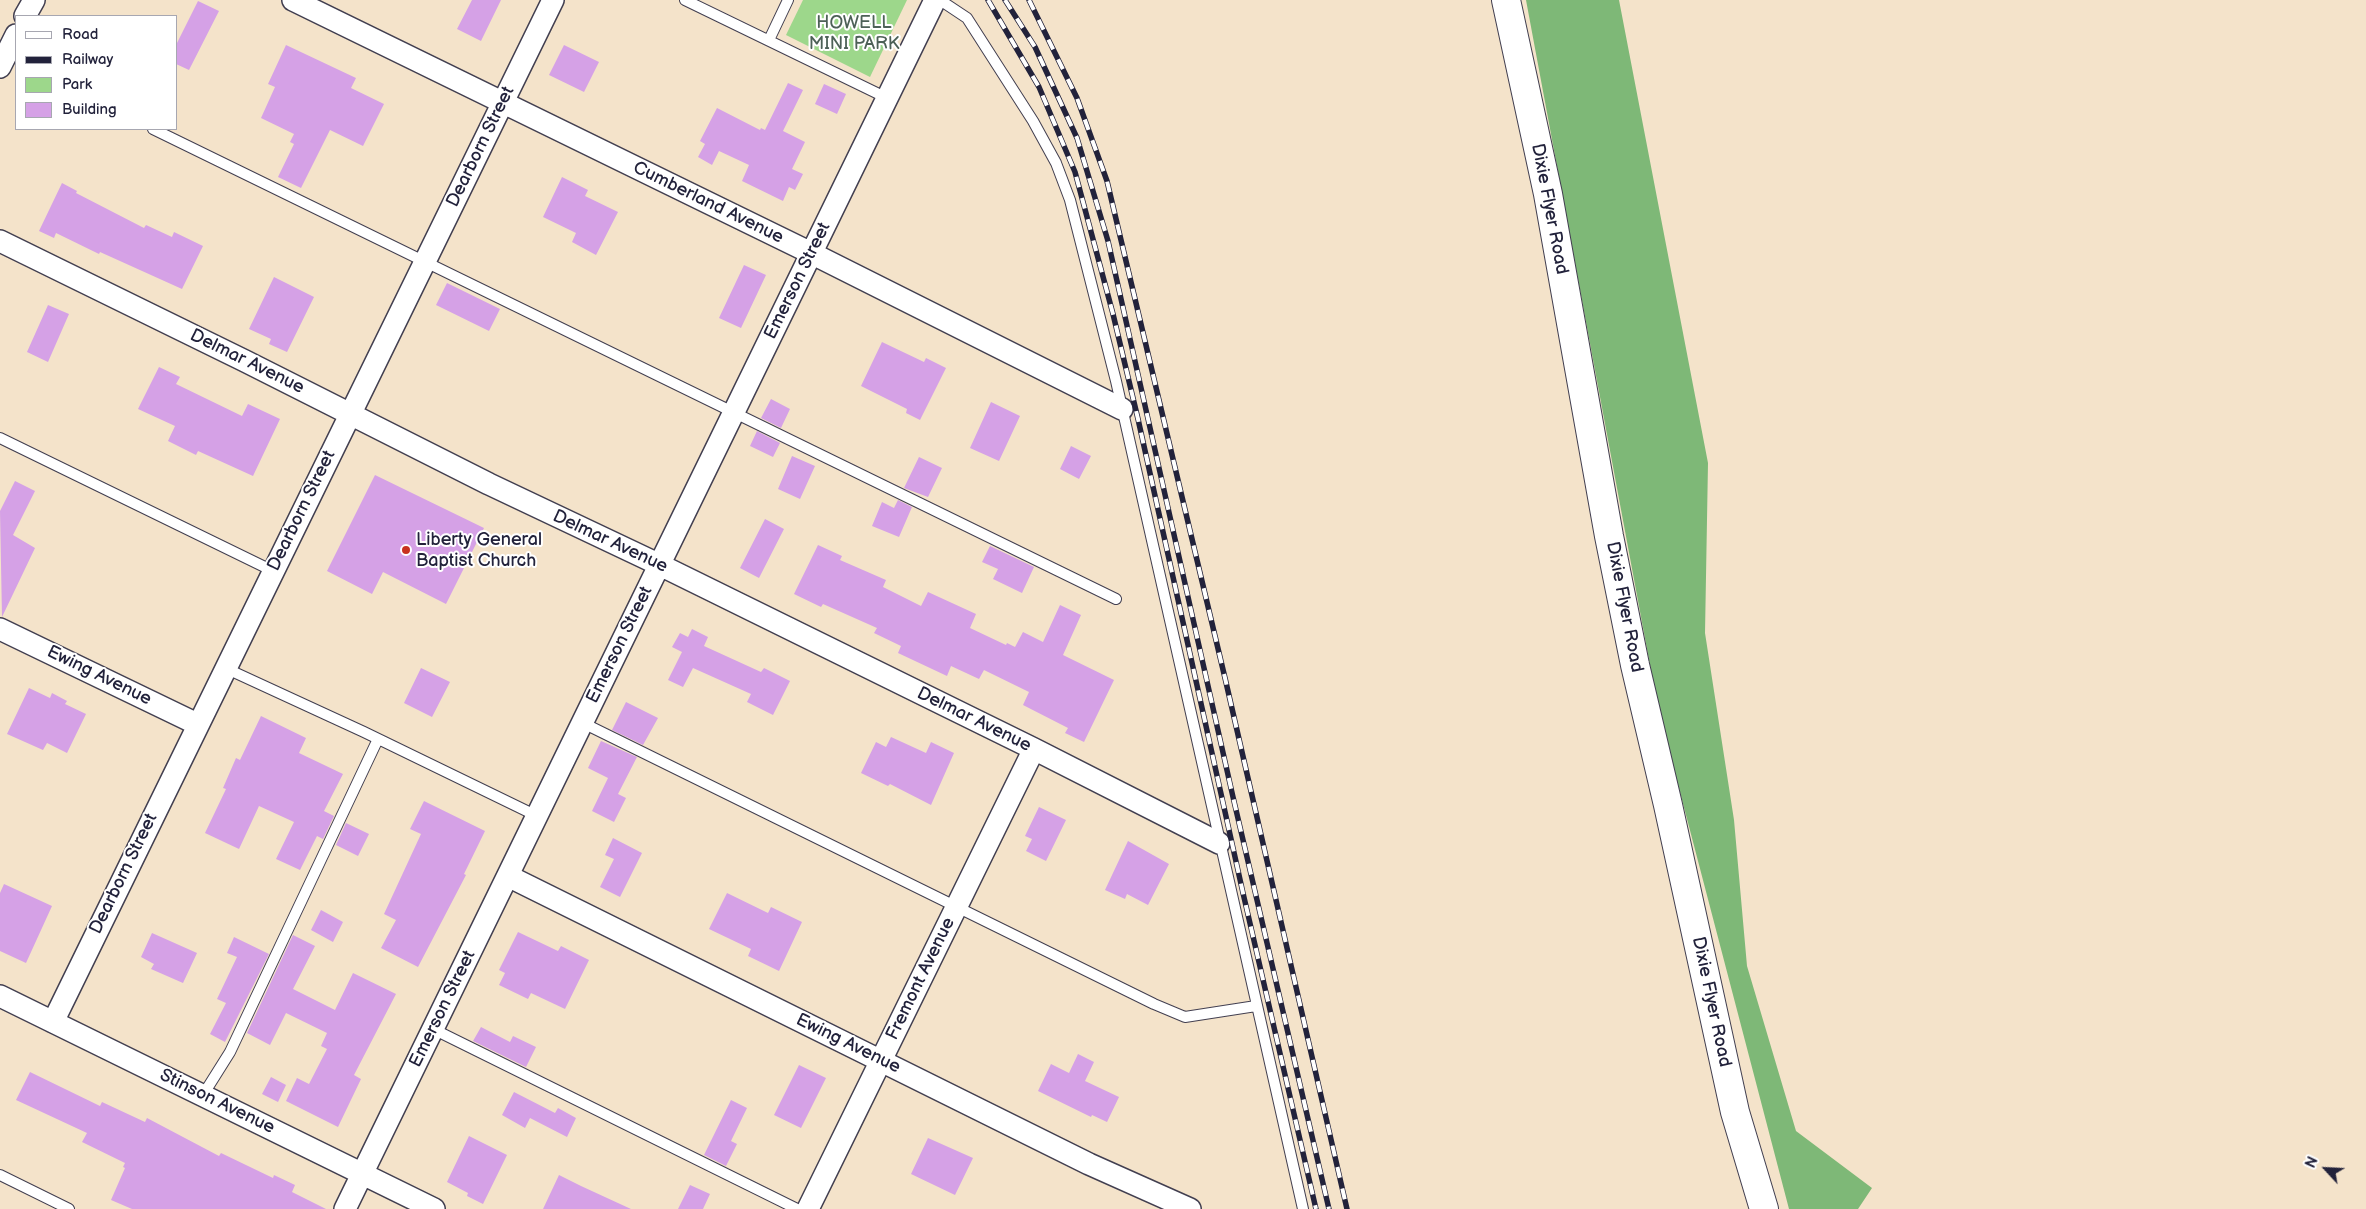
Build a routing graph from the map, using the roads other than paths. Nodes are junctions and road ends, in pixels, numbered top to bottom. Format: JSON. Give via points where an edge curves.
{"nodes":[{"id":1,"x":34,"y":0,"type":"edge"},
{"id":2,"x":293,"y":0,"type":"edge"},
{"id":3,"x":553,"y":0,"type":"edge"},
{"id":4,"x":685,"y":0,"type":"edge"},
{"id":5,"x":788,"y":0,"type":"edge"},
{"id":6,"x":935,"y":0,"type":"edge"},
{"id":7,"x":940,"y":0,"type":"edge"},
{"id":8,"x":1506,"y":0,"type":"edge"},
{"id":9,"x":26,"y":15,"type":"edge"},
{"id":10,"x":15,"y":38,"type":"edge"},
{"id":11,"x":769,"y":40,"type":"junction"},
{"id":12,"x":7,"y":62,"type":"edge"},
{"id":13,"x":887,"y":98,"type":"junction"},
{"id":14,"x":502,"y":103,"type":"junction"},
{"id":15,"x":155,"y":130,"type":"edge"},
{"id":16,"x":0,"y":242,"type":"edge"},
{"id":17,"x":811,"y":253,"type":"junction"},
{"id":18,"x":424,"y":263,"type":"junction"},
{"id":19,"x":1122,"y":409,"type":"junction"},
{"id":20,"x":733,"y":411,"type":"junction"},
{"id":21,"x":349,"y":413,"type":"junction"},
{"id":22,"x":0,"y":438,"type":"edge"},
{"id":23,"x":660,"y":565,"type":"junction"},
{"id":24,"x":273,"y":570,"type":"junction"},
{"id":25,"x":1116,"y":599,"type":"dead end"},
{"id":26,"x":0,"y":628,"type":"edge"},
{"id":27,"x":225,"y":668,"type":"junction"},
{"id":28,"x":583,"y":722,"type":"junction"},
{"id":29,"x":197,"y":724,"type":"junction"},
{"id":30,"x":378,"y":739,"type":"junction"},
{"id":31,"x":1034,"y":749,"type":"junction"},
{"id":32,"x":537,"y":816,"type":"junction"},
{"id":33,"x":1219,"y":843,"type":"junction"},
{"id":34,"x":508,"y":876,"type":"junction"},
{"id":35,"x":957,"y":907,"type":"junction"},
{"id":36,"x":0,"y":996,"type":"edge"},
{"id":37,"x":1256,"y":1006,"type":"junction"},
{"id":38,"x":53,"y":1022,"type":"junction"},
{"id":39,"x":433,"y":1029,"type":"junction"},
{"id":40,"x":881,"y":1060,"type":"junction"},
{"id":41,"x":203,"y":1095,"type":"junction"},
{"id":42,"x":362,"y":1174,"type":"junction"},
{"id":43,"x":0,"y":1175,"type":"edge"},
{"id":44,"x":69,"y":1209,"type":"edge"},
{"id":45,"x":345,"y":1209,"type":"edge"},
{"id":46,"x":434,"y":1209,"type":"edge"},
{"id":47,"x":797,"y":1209,"type":"edge"},
{"id":48,"x":808,"y":1209,"type":"edge"},
{"id":49,"x":1190,"y":1209,"type":"edge"},
{"id":50,"x":1303,"y":1209,"type":"edge"},
{"id":51,"x":1764,"y":1209,"type":"edge"}],
"edges":[{"from":1,"to":9,"type":"street"},
{"from":2,"to":14,"type":"street","name":"Cumberland Avenue"},
{"from":3,"to":14,"type":"street","name":"Dearborn Street"},
{"from":4,"to":11,"type":"lane"},
{"from":5,"to":11,"type":"lane"},
{"from":6,"to":13,"type":"street","name":"Emerson Street"},
{"from":7,"to":19,"type":"lane","via":[[968,18],[1056,163],[1070,200]]},
{"from":8,"to":51,"type":"street","name":"Dixie Flyer Road","via":[[1548,194],[1635,665],[1735,1112]]},
{"from":10,"to":12,"type":"street"},
{"from":11,"to":13,"type":"lane"},
{"from":13,"to":17,"type":"street","name":"Emerson Street"},
{"from":14,"to":17,"type":"street","name":"Cumberland Avenue"},
{"from":14,"to":18,"type":"street","name":"Dearborn Street"},
{"from":15,"to":18,"type":"lane"},
{"from":16,"to":21,"type":"street","name":"Delmar Avenue"},
{"from":17,"to":19,"type":"street","name":"Cumberland Avenue"},
{"from":17,"to":20,"type":"street","name":"Emerson Street"},
{"from":18,"to":20,"type":"lane"},
{"from":18,"to":21,"type":"street","name":"Dearborn Street"},
{"from":19,"to":33,"type":"lane"},
{"from":20,"to":23,"type":"street","name":"Emerson Street"},
{"from":20,"to":25,"type":"lane"},
{"from":21,"to":23,"type":"street","name":"Delmar Avenue"},
{"from":21,"to":24,"type":"street","name":"Dearborn Street"},
{"from":22,"to":24,"type":"lane"},
{"from":23,"to":28,"type":"street","name":"Emerson Street"},
{"from":23,"to":31,"type":"street","name":"Delmar Avenue"},
{"from":24,"to":27,"type":"street","name":"Dearborn Street"},
{"from":26,"to":29,"type":"street","name":"Ewing Avenue"},
{"from":27,"to":29,"type":"street","name":"Dearborn Street"},
{"from":27,"to":30,"type":"lane"},
{"from":28,"to":32,"type":"street","name":"Emerson Street"},
{"from":28,"to":35,"type":"lane"},
{"from":29,"to":38,"type":"street","name":"Dearborn Street"},
{"from":30,"to":32,"type":"lane"},
{"from":30,"to":41,"type":"lane","via":[[230,1052]]},
{"from":31,"to":33,"type":"street","name":"Delmar Avenue"},
{"from":31,"to":35,"type":"street","name":"Fremont Avenue"},
{"from":32,"to":34,"type":"street","name":"Emerson Street"},
{"from":33,"to":37,"type":"lane"},
{"from":34,"to":39,"type":"street","name":"Emerson Street"},
{"from":34,"to":40,"type":"street","name":"Ewing Avenue"},
{"from":35,"to":37,"type":"lane","via":[[1185,1018]]},
{"from":35,"to":40,"type":"street","name":"Fremont Avenue"},
{"from":36,"to":38,"type":"street","name":"Stinson Avenue"},
{"from":37,"to":50,"type":"lane"},
{"from":38,"to":41,"type":"street","name":"Stinson Avenue"},
{"from":39,"to":42,"type":"street","name":"Emerson Street"},
{"from":39,"to":47,"type":"lane"},
{"from":40,"to":48,"type":"street","name":"Fremont Avenue"},
{"from":40,"to":49,"type":"street","name":"Ewing Avenue","via":[[1089,1164]]},
{"from":41,"to":42,"type":"street","name":"Stinson Avenue"},
{"from":42,"to":45,"type":"street","name":"Emerson Street"},
{"from":42,"to":46,"type":"street","name":"Stinson Avenue"},
{"from":43,"to":44,"type":"lane"}]}
